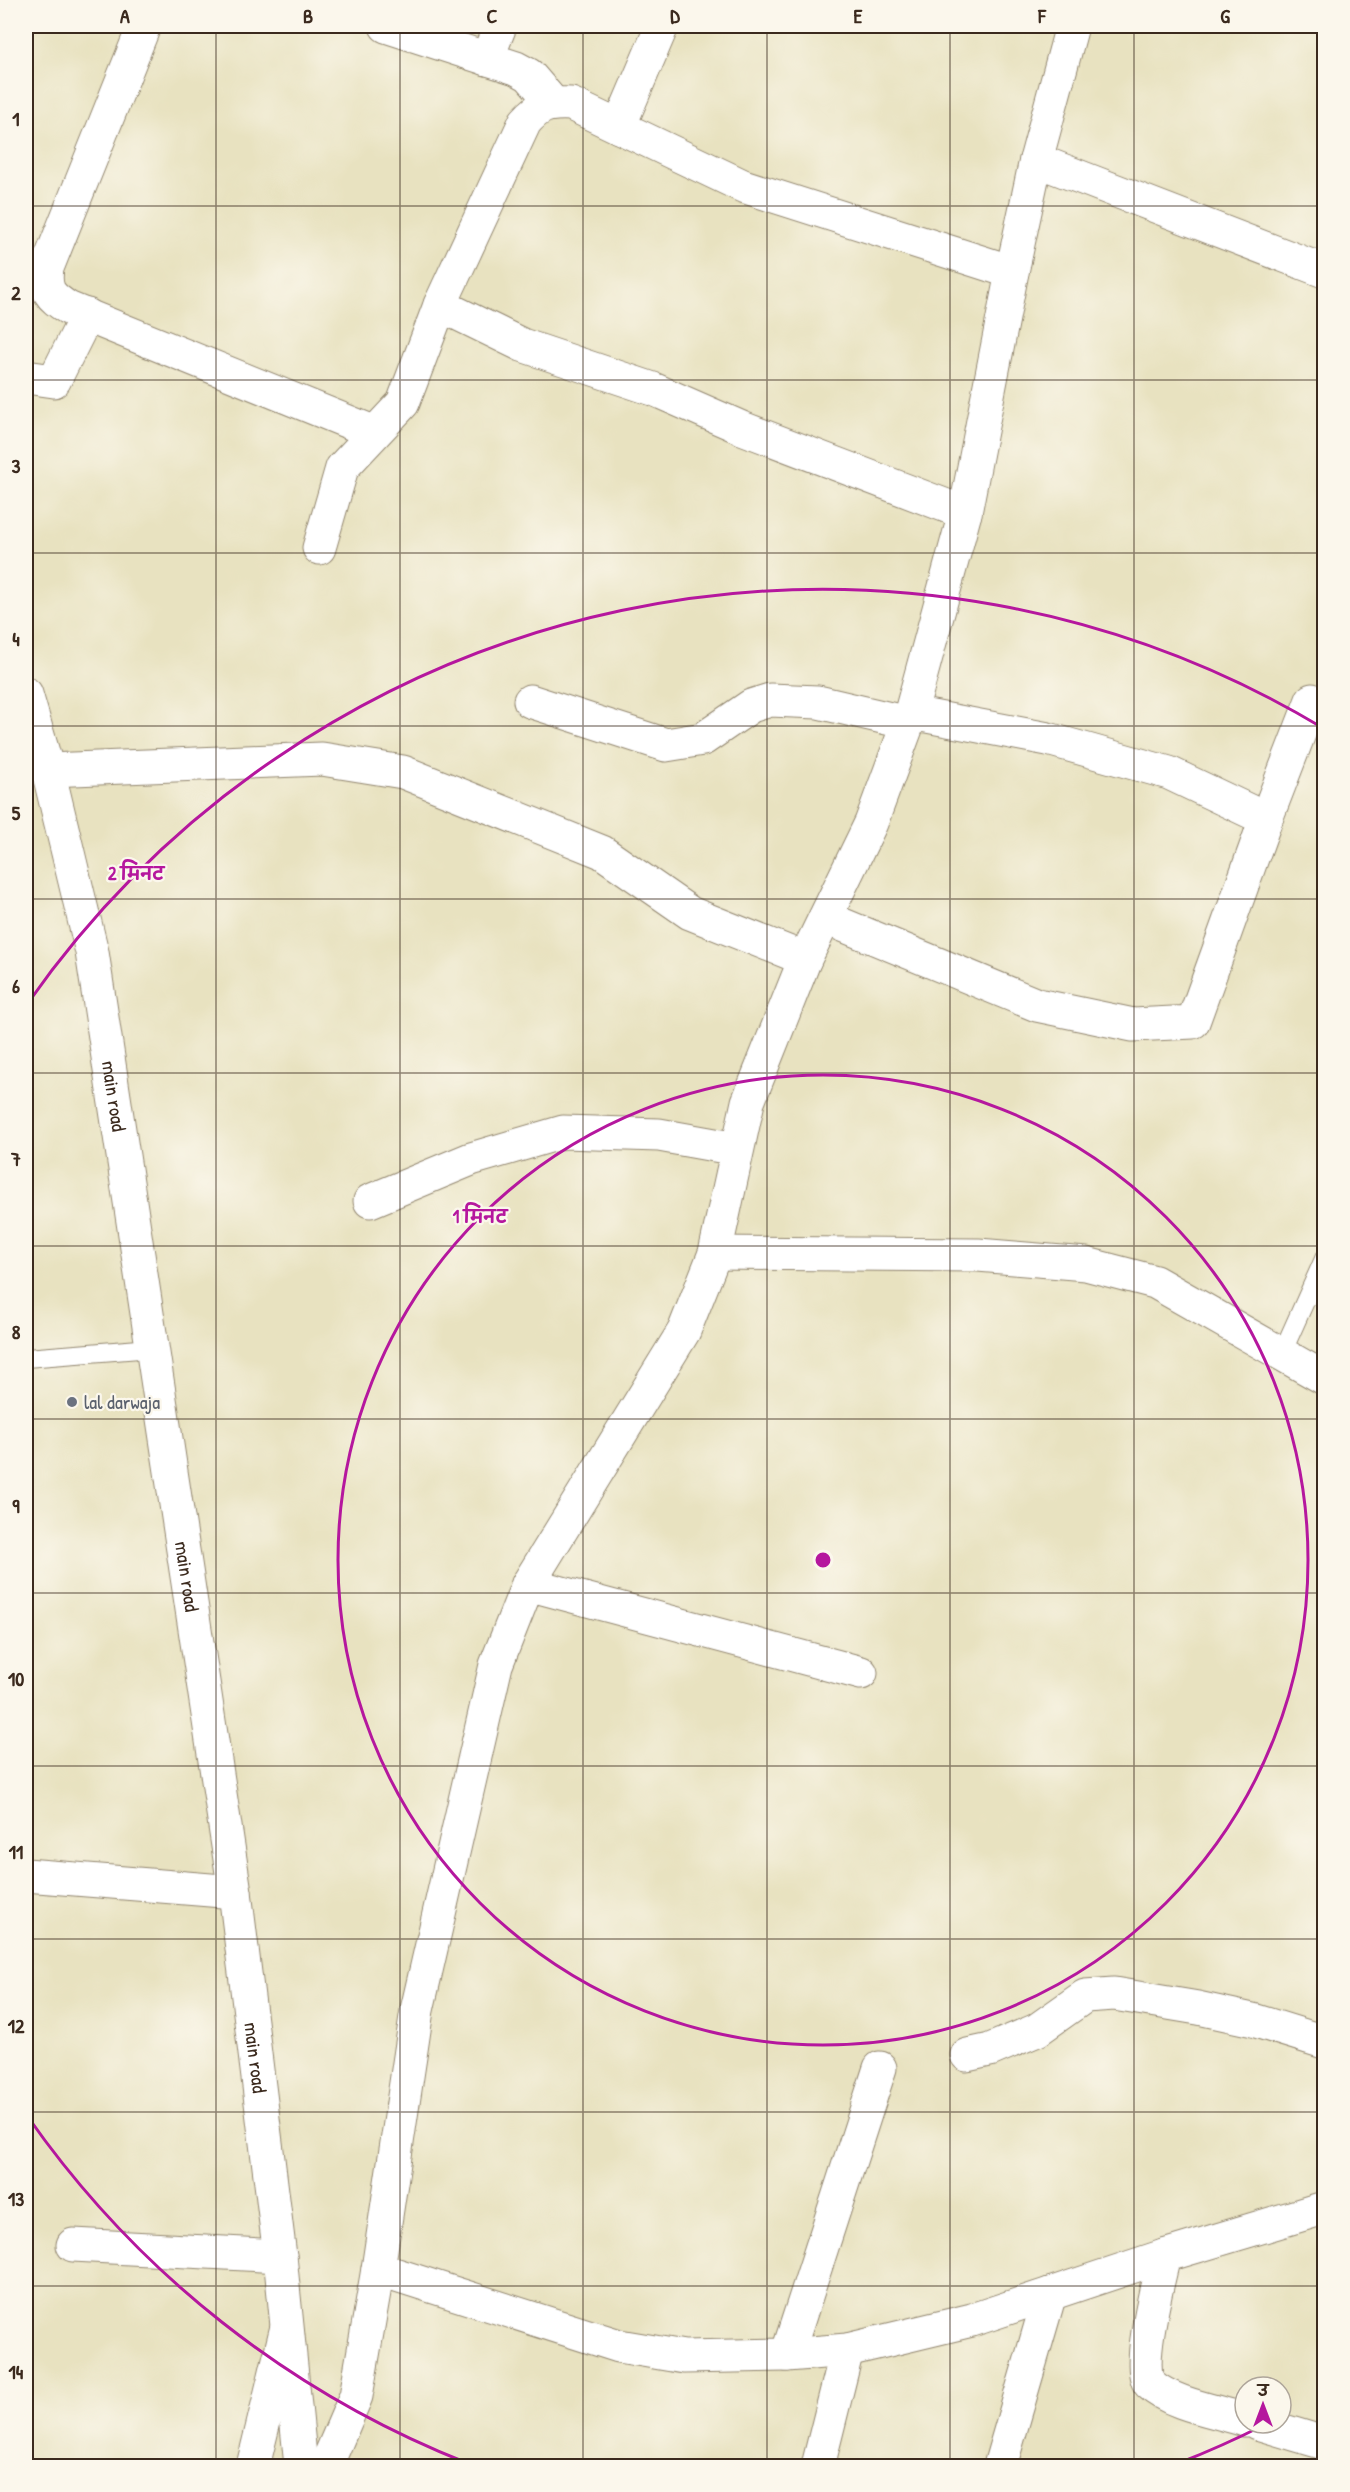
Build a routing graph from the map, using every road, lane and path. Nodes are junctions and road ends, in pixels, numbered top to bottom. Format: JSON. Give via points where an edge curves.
{"nodes":[{"id":1,"x":144,"y":26,"type":"edge"},
{"id":2,"x":386,"y":26,"type":"edge"},
{"id":3,"x":500,"y":26,"type":"edge"},
{"id":4,"x":662,"y":26,"type":"edge"},
{"id":5,"x":1072,"y":26,"type":"edge"},
{"id":6,"x":487,"y":58,"type":"junction"},
{"id":7,"x":554,"y":104,"type":"junction"},
{"id":8,"x":619,"y":127,"type":"junction"},
{"id":9,"x":1036,"y":160,"type":"junction"},
{"id":10,"x":1324,"y":271,"type":"edge"},
{"id":11,"x":1012,"y":272,"type":"junction"},
{"id":12,"x":440,"y":304,"type":"junction"},
{"id":13,"x":87,"y":315,"type":"junction"},
{"id":14,"x":26,"y":377,"type":"edge"},
{"id":15,"x":373,"y":432,"type":"junction"},
{"id":16,"x":965,"y":513,"type":"junction"},
{"id":17,"x":319,"y":548,"type":"dead end"},
{"id":18,"x":26,"y":694,"type":"edge"},
{"id":19,"x":1312,"y":700,"type":"dead end"},
{"id":20,"x":530,"y":701,"type":"dead end"},
{"id":21,"x":909,"y":718,"type":"junction"},
{"id":22,"x":48,"y":770,"type":"junction"},
{"id":23,"x":1266,"y":819,"type":"junction"},
{"id":24,"x":825,"y":918,"type":"junction"},
{"id":25,"x":806,"y":959,"type":"junction"},
{"id":26,"x":737,"y":1149,"type":"junction"},
{"id":27,"x":370,"y":1201,"type":"dead end"},
{"id":28,"x":715,"y":1253,"type":"junction"},
{"id":29,"x":1324,"y":1259,"type":"edge"},
{"id":30,"x":152,"y":1348,"type":"junction"},
{"id":31,"x":1282,"y":1353,"type":"junction"},
{"id":32,"x":26,"y":1358,"type":"edge"},
{"id":33,"x":1324,"y":1378,"type":"edge"},
{"id":34,"x":528,"y":1584,"type":"junction"},
{"id":35,"x":861,"y":1673,"type":"dead end"},
{"id":36,"x":26,"y":1875,"type":"edge"},
{"id":37,"x":235,"y":1892,"type":"junction"},
{"id":38,"x":1324,"y":2042,"type":"edge"},
{"id":39,"x":967,"y":2055,"type":"dead end"},
{"id":40,"x":880,"y":2068,"type":"dead end"},
{"id":41,"x":1324,"y":2208,"type":"edge"},
{"id":42,"x":73,"y":2246,"type":"dead end"},
{"id":43,"x":280,"y":2256,"type":"junction"},
{"id":44,"x":1164,"y":2256,"type":"junction"},
{"id":45,"x":378,"y":2269,"type":"junction"},
{"id":46,"x":1050,"y":2294,"type":"junction"},
{"id":47,"x":287,"y":2325,"type":"junction"},
{"id":48,"x":847,"y":2350,"type":"junction"},
{"id":49,"x":787,"y":2355,"type":"junction"},
{"id":50,"x":1233,"y":2416,"type":"edge"},
{"id":51,"x":1293,"y":2434,"type":"edge"},
{"id":52,"x":1324,"y":2443,"type":"edge"},
{"id":53,"x":253,"y":2466,"type":"edge"},
{"id":54,"x":301,"y":2466,"type":"edge"},
{"id":55,"x":326,"y":2466,"type":"edge"},
{"id":56,"x":818,"y":2466,"type":"edge"},
{"id":57,"x":1000,"y":2466,"type":"edge"}],
"edges":[{"from":1,"to":13,"type":"street","via":[[47,268],[45,282],[51,296]]},
{"from":2,"to":6,"type":"street"},
{"from":3,"to":6,"type":"street"},
{"from":4,"to":8,"type":"street"},
{"from":5,"to":9,"type":"street"},
{"from":6,"to":7,"type":"street","via":[[529,75]]},
{"from":7,"to":8,"type":"street","via":[[571,104]]},
{"from":7,"to":12,"type":"street","via":[[538,108],[525,122]]},
{"from":8,"to":11,"type":"street","via":[[743,186]]},
{"from":9,"to":10,"type":"street"},
{"from":9,"to":11,"type":"street"},
{"from":11,"to":16,"type":"street"},
{"from":12,"to":15,"type":"street","via":[[403,403]]},
{"from":12,"to":16,"type":"street","via":[[522,345],[653,388],[742,428]]},
{"from":13,"to":14,"type":"street","via":[[54,381]]},
{"from":13,"to":15,"type":"street"},
{"from":15,"to":17,"type":"street","via":[[342,468]]},
{"from":16,"to":21,"type":"street"},
{"from":18,"to":22,"type":"street","name":"main road"},
{"from":19,"to":23,"type":"street"},
{"from":20,"to":21,"type":"street","via":[[666,745],[703,739],[751,706],[770,700],[818,702]]},
{"from":21,"to":23,"type":"street","via":[[1048,739],[1169,773]]},
{"from":21,"to":24,"type":"street","via":[[871,823]]},
{"from":22,"to":25,"type":"street","via":[[322,759],[403,772],[602,852],[690,913]]},
{"from":22,"to":30,"type":"street","name":"main road","via":[[92,952]]},
{"from":23,"to":24,"type":"street","via":[[1193,1022],[1133,1025],[1037,1005]]},
{"from":24,"to":25,"type":"street"},
{"from":25,"to":26,"type":"street","via":[[748,1102]]},
{"from":26,"to":27,"type":"street","via":[[659,1134],[563,1132],[471,1159]]},
{"from":26,"to":28,"type":"street"},
{"from":28,"to":31,"type":"street","via":[[978,1255],[1086,1264],[1155,1282]]},
{"from":28,"to":34,"type":"street","via":[[684,1331]]},
{"from":29,"to":31,"type":"lane"},
{"from":30,"to":32,"type":"lane"},
{"from":30,"to":37,"type":"street","name":"main road"},
{"from":31,"to":33,"type":"street"},
{"from":34,"to":35,"type":"street"},
{"from":34,"to":45,"type":"street","via":[[496,1665],[417,2010]]},
{"from":36,"to":37,"type":"street"},
{"from":37,"to":43,"type":"street","name":"main road"},
{"from":38,"to":39,"type":"street","via":[[1198,2007],[1114,1994],[1085,1996],[1037,2030],[990,2050]]},
{"from":40,"to":49,"type":"street"},
{"from":41,"to":44,"type":"street"},
{"from":42,"to":43,"type":"street"},
{"from":43,"to":47,"type":"street","name":"main road"},
{"from":44,"to":46,"type":"street"},
{"from":44,"to":50,"type":"street","via":[[1145,2351],[1148,2383],[1171,2398]]},
{"from":45,"to":49,"type":"street","via":[[619,2346],[684,2357]]},
{"from":45,"to":55,"type":"street","via":[[356,2396]]},
{"from":46,"to":48,"type":"street","via":[[972,2320]]},
{"from":46,"to":57,"type":"street"},
{"from":47,"to":53,"type":"street"},
{"from":47,"to":54,"type":"street","name":"main road"},
{"from":48,"to":49,"type":"street"},
{"from":48,"to":56,"type":"street"},
{"from":51,"to":52,"type":"street"}]}
